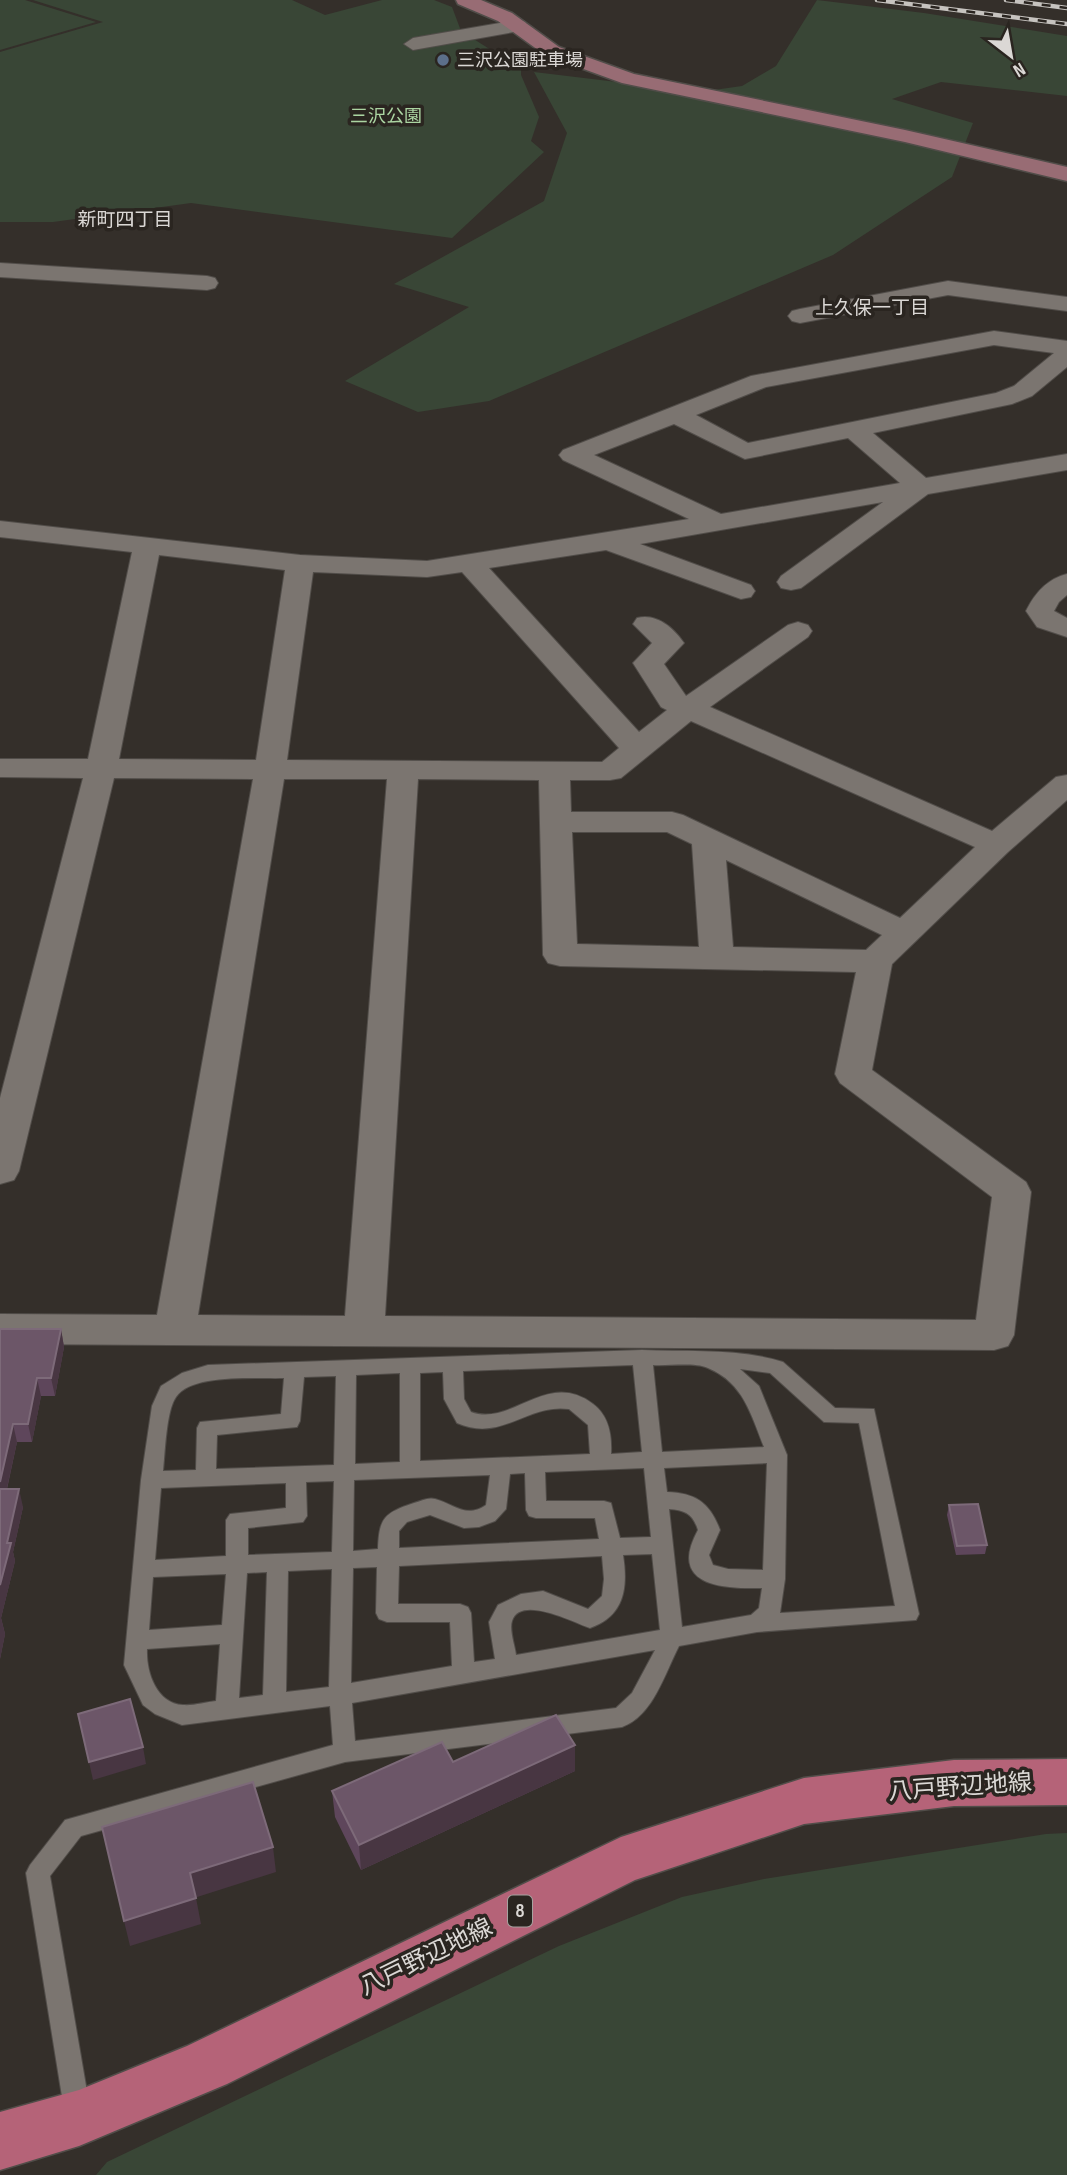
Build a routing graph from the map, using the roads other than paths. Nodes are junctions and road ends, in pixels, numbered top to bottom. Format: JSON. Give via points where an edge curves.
{"nodes":[{"id":1,"x":465,"y":0,"type":"edge"},
{"id":2,"x":517,"y":26,"type":"junction"},
{"id":3,"x":412,"y":44,"type":"dead end"},
{"id":4,"x":1067,"y":174,"type":"edge"},
{"id":5,"x":0,"y":270,"type":"edge"},
{"id":6,"x":207,"y":283,"type":"dead end"},
{"id":7,"x":1011,"y":296,"type":"junction"},
{"id":8,"x":1067,"y":304,"type":"edge"},
{"id":9,"x":800,"y":316,"type":"dead end"},
{"id":10,"x":993,"y":338,"type":"junction"},
{"id":11,"x":1067,"y":348,"type":"edge"},
{"id":12,"x":1067,"y":355,"type":"edge"},
{"id":13,"x":676,"y":415,"type":"junction"},
{"id":14,"x":853,"y":429,"type":"junction"},
{"id":15,"x":1067,"y":462,"type":"edge"},
{"id":16,"x":920,"y":487,"type":"junction"},
{"id":17,"x":717,"y":522,"type":"junction"},
{"id":18,"x":6,"y":530,"type":"edge"},
{"id":19,"x":608,"y":541,"type":"junction"},
{"id":20,"x":148,"y":547,"type":"junction"},
{"id":21,"x":300,"y":563,"type":"junction"},
{"id":22,"x":470,"y":564,"type":"junction"},
{"id":23,"x":791,"y":582,"type":"dead end"},
{"id":24,"x":1067,"y":582,"type":"edge"},
{"id":25,"x":741,"y":591,"type":"dead end"},
{"id":26,"x":647,"y":624,"type":"dead end"},
{"id":27,"x":1067,"y":628,"type":"edge"},
{"id":28,"x":797,"y":631,"type":"dead end"},
{"id":29,"x":688,"y":708,"type":"junction"},
{"id":30,"x":638,"y":750,"type":"junction"},
{"id":31,"x":0,"y":768,"type":"edge"},
{"id":32,"x":101,"y":769,"type":"junction"},
{"id":33,"x":270,"y":770,"type":"junction"},
{"id":34,"x":403,"y":771,"type":"junction"},
{"id":35,"x":555,"y":772,"type":"junction"},
{"id":36,"x":1067,"y":783,"type":"edge"},
{"id":37,"x":556,"y":822,"type":"junction"},
{"id":38,"x":708,"y":840,"type":"junction"},
{"id":39,"x":996,"y":845,"type":"junction"},
{"id":40,"x":905,"y":933,"type":"junction"},
{"id":41,"x":717,"y":958,"type":"junction"},
{"id":42,"x":875,"y":961,"type":"junction"},
{"id":43,"x":0,"y":1171,"type":"edge"},
{"id":44,"x":0,"y":1329,"type":"edge"},
{"id":45,"x":175,"y":1329,"type":"junction"},
{"id":46,"x":364,"y":1331,"type":"junction"},
{"id":47,"x":642,"y":1357,"type":"junction"},
{"id":48,"x":711,"y":1360,"type":"junction"},
{"id":49,"x":453,"y":1365,"type":"junction"},
{"id":50,"x":410,"y":1366,"type":"junction"},
{"id":51,"x":346,"y":1367,"type":"junction"},
{"id":52,"x":295,"y":1369,"type":"junction"},
{"id":53,"x":777,"y":1455,"type":"junction"},
{"id":54,"x":653,"y":1460,"type":"junction"},
{"id":55,"x":600,"y":1462,"type":"junction"},
{"id":56,"x":535,"y":1465,"type":"junction"},
{"id":57,"x":501,"y":1466,"type":"junction"},
{"id":58,"x":410,"y":1470,"type":"junction"},
{"id":59,"x":344,"y":1473,"type":"junction"},
{"id":60,"x":296,"y":1475,"type":"junction"},
{"id":61,"x":206,"y":1478,"type":"junction"},
{"id":62,"x":151,"y":1480,"type":"junction"},
{"id":63,"x":657,"y":1500,"type":"junction"},
{"id":64,"x":662,"y":1545,"type":"junction"},
{"id":65,"x":611,"y":1548,"type":"junction"},
{"id":66,"x":390,"y":1558,"type":"junction"},
{"id":67,"x":342,"y":1560,"type":"junction"},
{"id":68,"x":278,"y":1563,"type":"junction"},
{"id":69,"x":237,"y":1565,"type":"junction"},
{"id":70,"x":145,"y":1569,"type":"junction"},
{"id":71,"x":774,"y":1579,"type":"junction"},
{"id":72,"x":757,"y":1623,"type":"junction"},
{"id":73,"x":232,"y":1634,"type":"junction"},
{"id":74,"x":672,"y":1638,"type":"junction"},
{"id":75,"x":138,"y":1640,"type":"junction"},
{"id":76,"x":507,"y":1665,"type":"junction"},
{"id":77,"x":463,"y":1673,"type":"junction"},
{"id":78,"x":340,"y":1695,"type":"junction"},
{"id":79,"x":274,"y":1703,"type":"junction"},
{"id":80,"x":227,"y":1709,"type":"junction"},
{"id":81,"x":345,"y":1752,"type":"junction"},
{"id":82,"x":1067,"y":1782,"type":"edge"},
{"id":83,"x":79,"y":2118,"type":"junction"},
{"id":84,"x":0,"y":2141,"type":"edge"}],
"edges":[{"from":1,"to":2,"type":"street"},
{"from":2,"to":3,"type":"street"},
{"from":2,"to":4,"type":"street","via":[[552,51],[629,79]]},
{"from":5,"to":6,"type":"street"},
{"from":7,"to":8,"type":"street"},
{"from":7,"to":9,"type":"street","via":[[947,288]]},
{"from":7,"to":10,"type":"street"},
{"from":10,"to":11,"type":"street"},
{"from":10,"to":13,"type":"street","via":[[760,381]]},
{"from":12,"to":14,"type":"street","via":[[1023,391],[1003,399]]},
{"from":13,"to":14,"type":"street","via":[[745,451]]},
{"from":13,"to":17,"type":"street","via":[[572,455]]},
{"from":14,"to":16,"type":"street"},
{"from":15,"to":16,"type":"street"},
{"from":16,"to":17,"type":"street"},
{"from":16,"to":23,"type":"street"},
{"from":17,"to":19,"type":"street"},
{"from":18,"to":20,"type":"street"},
{"from":19,"to":22,"type":"street"},
{"from":19,"to":25,"type":"street"},
{"from":20,"to":21,"type":"street"},
{"from":20,"to":32,"type":"street"},
{"from":21,"to":22,"type":"street","via":[[415,569]]},
{"from":21,"to":33,"type":"street"},
{"from":22,"to":30,"type":"street"},
{"from":24,"to":27,"type":"street","via":[[1047,597],[1040,611],[1047,621]]},
{"from":26,"to":29,"type":"street","via":[[669,643],[648,663],[672,701]]},
{"from":28,"to":29,"type":"street"},
{"from":29,"to":30,"type":"street"},
{"from":29,"to":39,"type":"street"},
{"from":30,"to":35,"type":"street","via":[[610,771]]},
{"from":31,"to":32,"type":"street"},
{"from":32,"to":33,"type":"street"},
{"from":32,"to":43,"type":"street"},
{"from":33,"to":34,"type":"street"},
{"from":33,"to":45,"type":"street"},
{"from":34,"to":35,"type":"street"},
{"from":34,"to":46,"type":"street"},
{"from":35,"to":37,"type":"street"},
{"from":36,"to":39,"type":"street"},
{"from":37,"to":38,"type":"street","via":[[671,822]]},
{"from":37,"to":41,"type":"street","via":[[560,955]]},
{"from":38,"to":40,"type":"street"},
{"from":38,"to":41,"type":"street"},
{"from":39,"to":40,"type":"street"},
{"from":40,"to":42,"type":"street"},
{"from":41,"to":42,"type":"street"},
{"from":42,"to":46,"type":"street","via":[[853,1074],[1012,1192],[994,1335]]},
{"from":44,"to":45,"type":"street"},
{"from":45,"to":46,"type":"street"},
{"from":47,"to":48,"type":"lane"},
{"from":47,"to":49,"type":"lane"},
{"from":47,"to":54,"type":"lane"},
{"from":48,"to":53,"type":"lane","via":[[752,1391]]},
{"from":48,"to":72,"type":"lane","via":[[776,1367],[831,1416],[867,1415],[908,1614]]},
{"from":49,"to":50,"type":"lane"},
{"from":49,"to":55,"type":"lane","via":[[451,1391],[455,1409],[464,1417],[489,1422],[542,1402],[578,1403],[592,1414],[600,1432]]},
{"from":50,"to":51,"type":"lane"},
{"from":50,"to":58,"type":"lane"},
{"from":51,"to":52,"type":"lane"},
{"from":51,"to":59,"type":"lane"},
{"from":52,"to":61,"type":"lane","via":[[290,1421],[207,1428]]},
{"from":52,"to":62,"type":"lane","via":[[208,1373],[167,1391]]},
{"from":53,"to":54,"type":"lane"},
{"from":53,"to":71,"type":"lane"},
{"from":54,"to":55,"type":"lane"},
{"from":54,"to":63,"type":"lane"},
{"from":55,"to":56,"type":"lane"},
{"from":56,"to":57,"type":"lane"},
{"from":56,"to":65,"type":"lane","via":[[536,1510],[604,1509]]},
{"from":57,"to":58,"type":"lane"},
{"from":57,"to":66,"type":"lane","via":[[496,1509],[486,1517],[465,1522],[431,1506],[400,1516],[389,1528]]},
{"from":58,"to":59,"type":"lane"},
{"from":59,"to":60,"type":"lane"},
{"from":59,"to":67,"type":"lane"},
{"from":60,"to":61,"type":"lane"},
{"from":60,"to":69,"type":"lane","via":[[296,1516],[237,1520]]},
{"from":61,"to":62,"type":"lane"},
{"from":62,"to":70,"type":"lane"},
{"from":63,"to":64,"type":"lane"},
{"from":63,"to":71,"type":"lane","via":[[683,1500],[699,1507],[709,1530],[697,1553],[707,1573]]},
{"from":64,"to":65,"type":"lane"},
{"from":64,"to":74,"type":"lane"},
{"from":65,"to":66,"type":"lane"},
{"from":65,"to":76,"type":"lane","via":[[615,1594],[605,1609],[590,1619],[543,1600],[506,1611],[500,1622]]},
{"from":66,"to":67,"type":"lane"},
{"from":66,"to":77,"type":"lane","via":[[387,1613],[460,1613]]},
{"from":67,"to":68,"type":"lane"},
{"from":67,"to":78,"type":"lane"},
{"from":68,"to":69,"type":"lane"},
{"from":68,"to":79,"type":"lane"},
{"from":69,"to":70,"type":"lane"},
{"from":69,"to":73,"type":"lane"},
{"from":70,"to":75,"type":"lane"},
{"from":71,"to":72,"type":"lane","via":[[769,1612]]},
{"from":72,"to":74,"type":"lane"},
{"from":73,"to":75,"type":"lane"},
{"from":73,"to":80,"type":"lane"},
{"from":74,"to":76,"type":"lane"},
{"from":74,"to":81,"type":"lane","via":[[640,1700],[622,1717]]},
{"from":75,"to":80,"type":"lane","via":[[135,1665],[145,1694],[163,1710],[182,1715]]},
{"from":76,"to":77,"type":"lane"},
{"from":77,"to":78,"type":"lane"},
{"from":78,"to":79,"type":"lane"},
{"from":78,"to":81,"type":"lane"},
{"from":79,"to":80,"type":"lane"},
{"from":81,"to":83,"type":"lane","via":[[73,1828],[38,1873]]},
{"from":82,"to":83,"type":"main road","name":"八戸野辺地線","number":"8","via":[[954,1783],[804,1801],[621,1861],[206,2065]]},
{"from":83,"to":84,"type":"main road","name":"八戸野辺地線","number":"8"}]}
